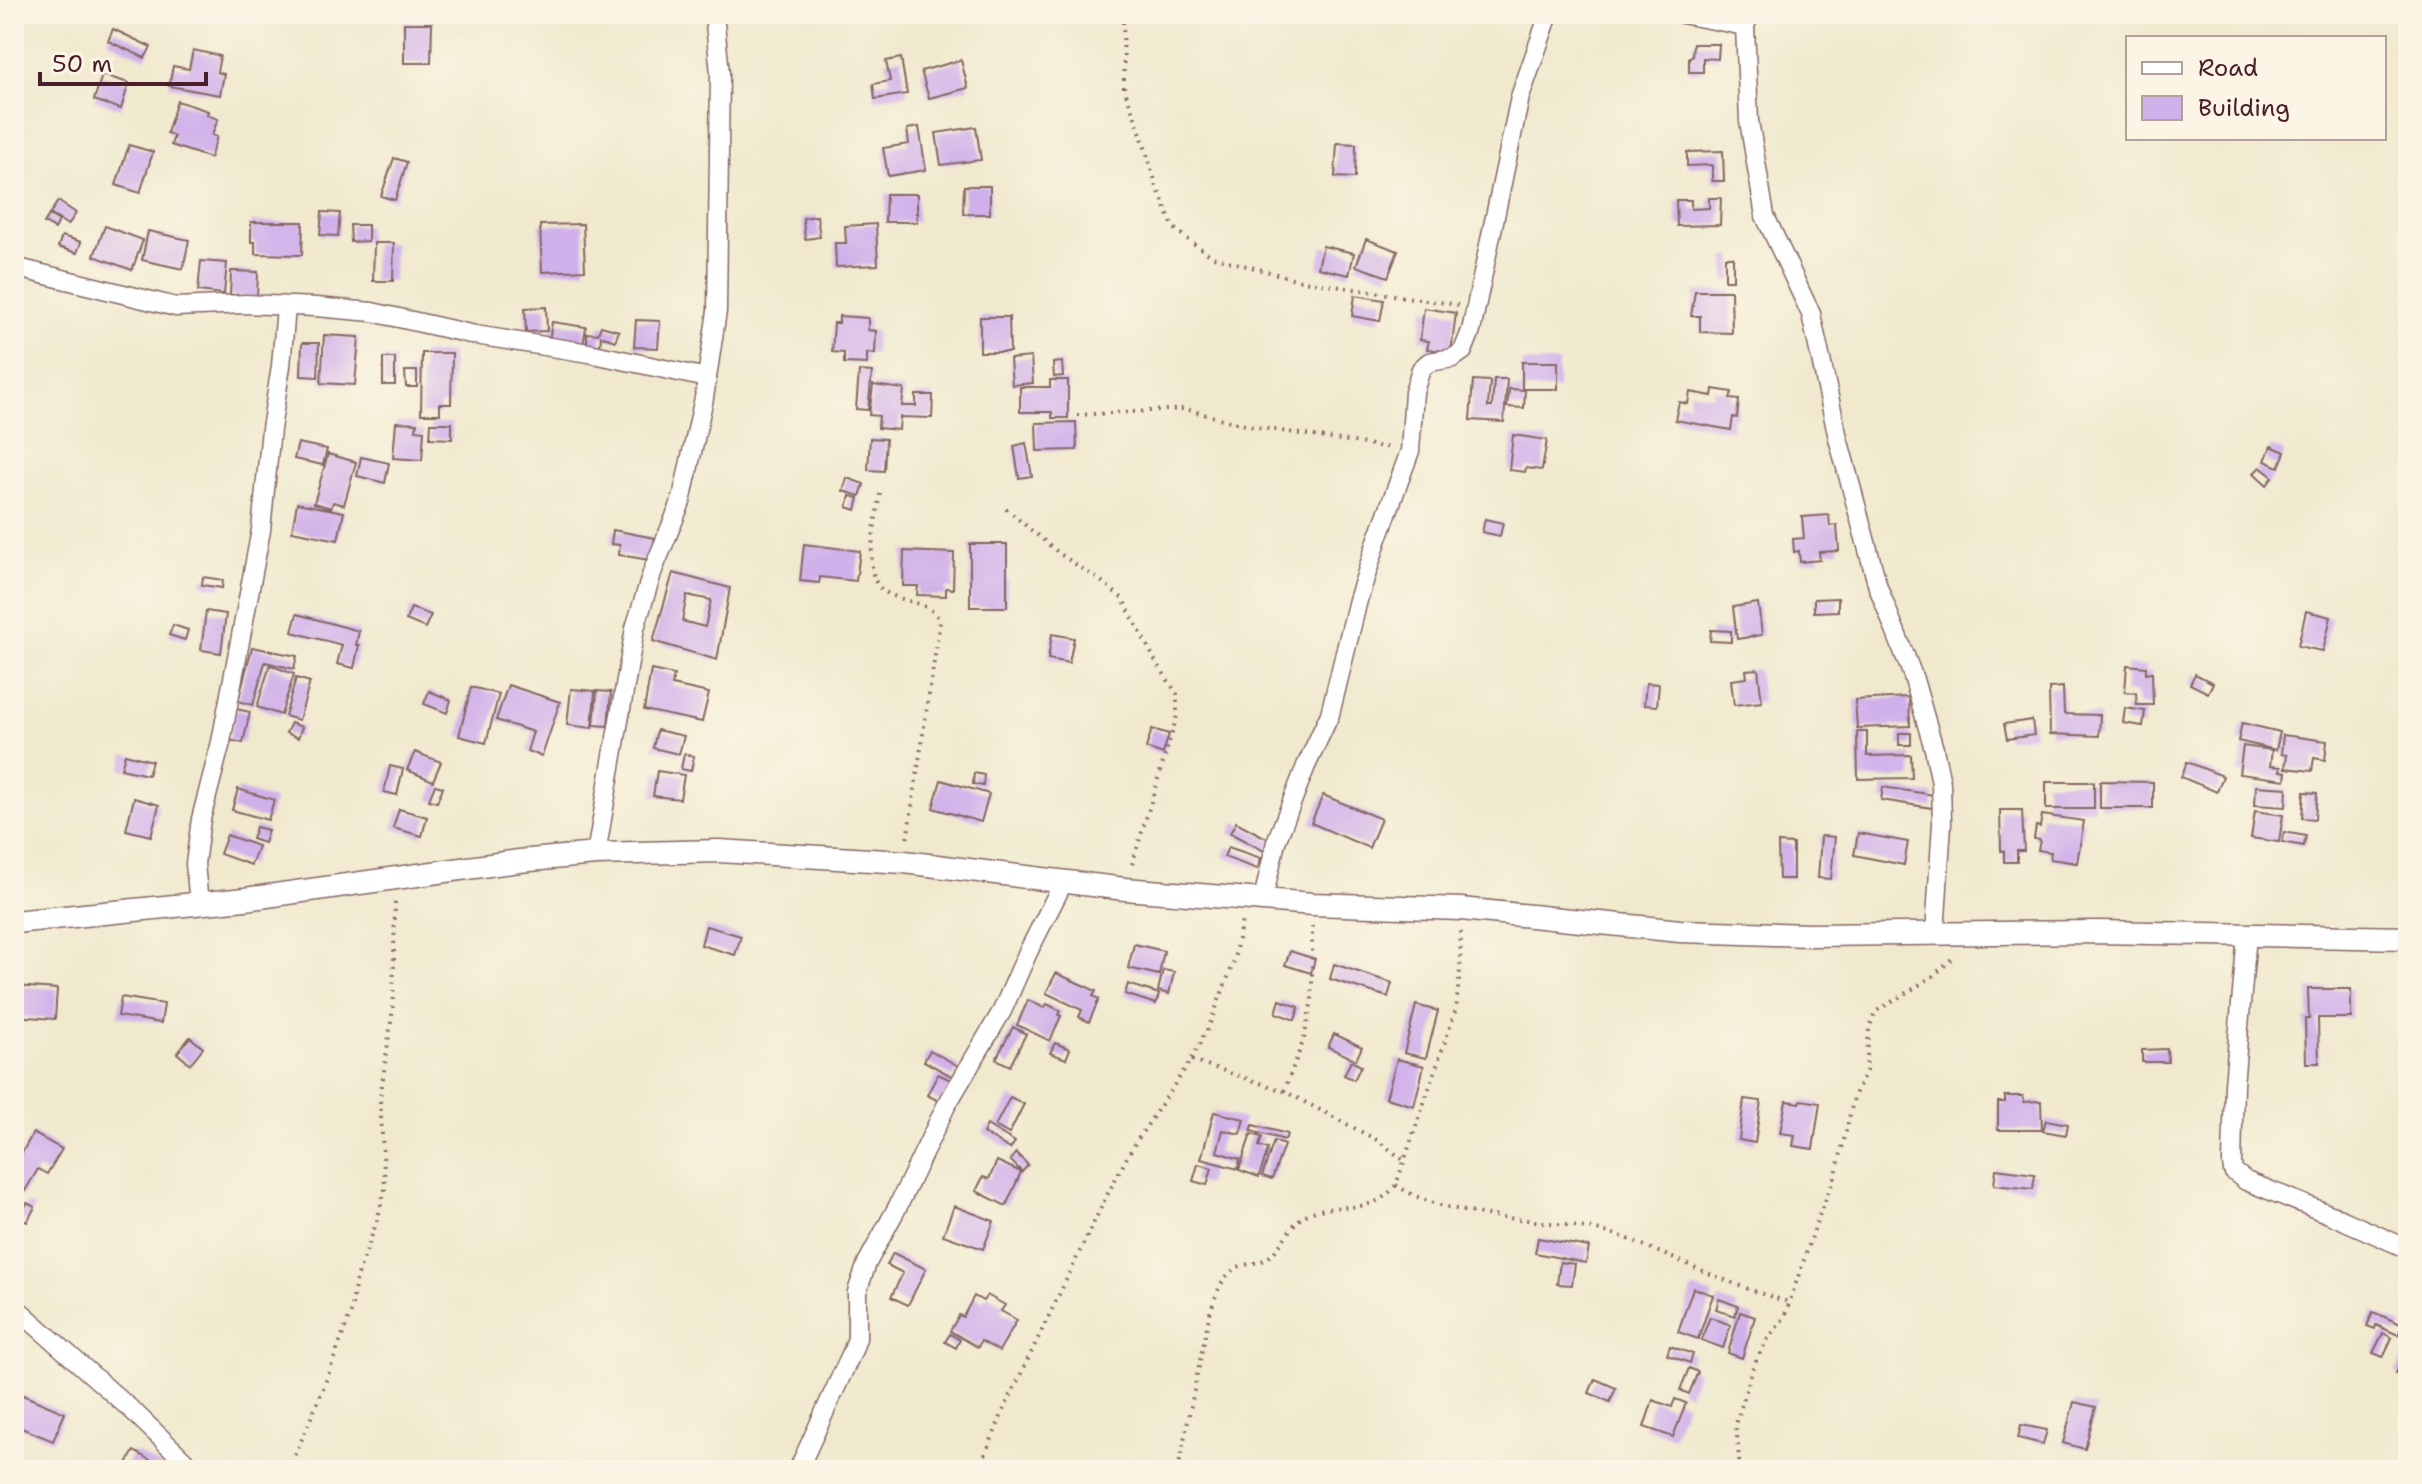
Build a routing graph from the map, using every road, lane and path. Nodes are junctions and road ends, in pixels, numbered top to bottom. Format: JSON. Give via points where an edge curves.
{"nodes":[{"id":1,"x":714,"y":14,"type":"edge"},
{"id":2,"x":1123,"y":14,"type":"edge"},
{"id":3,"x":1549,"y":14,"type":"edge"},
{"id":4,"x":1682,"y":14,"type":"edge"},
{"id":5,"x":1747,"y":20,"type":"edge"},
{"id":6,"x":14,"y":267,"type":"edge"},
{"id":7,"x":286,"y":307,"type":"junction"},
{"id":8,"x":1476,"y":308,"type":"junction"},
{"id":9,"x":707,"y":378,"type":"junction"},
{"id":10,"x":1077,"y":415,"type":"dead end"},
{"id":11,"x":1410,"y":451,"type":"junction"},
{"id":12,"x":880,"y":494,"type":"dead end"},
{"id":13,"x":1006,"y":509,"type":"dead end"},
{"id":14,"x":596,"y":854,"type":"junction"},
{"id":15,"x":904,"y":862,"type":"junction"},
{"id":16,"x":395,"y":877,"type":"junction"},
{"id":17,"x":1063,"y":883,"type":"junction"},
{"id":18,"x":1125,"y":889,"type":"junction"},
{"id":19,"x":1255,"y":898,"type":"junction"},
{"id":20,"x":199,"y":903,"type":"junction"},
{"id":21,"x":1313,"y":904,"type":"junction"},
{"id":22,"x":1461,"y":909,"type":"junction"},
{"id":23,"x":14,"y":922,"type":"edge"},
{"id":24,"x":1981,"y":932,"type":"junction"},
{"id":25,"x":1935,"y":934,"type":"junction"},
{"id":26,"x":2247,"y":935,"type":"junction"},
{"id":27,"x":2408,"y":938,"type":"edge"},
{"id":28,"x":1191,"y":1060,"type":"junction"},
{"id":29,"x":1284,"y":1091,"type":"junction"},
{"id":30,"x":1405,"y":1161,"type":"junction"},
{"id":31,"x":1396,"y":1185,"type":"junction"},
{"id":32,"x":2408,"y":1249,"type":"edge"},
{"id":33,"x":1790,"y":1302,"type":"junction"},
{"id":34,"x":14,"y":1306,"type":"edge"},
{"id":35,"x":194,"y":1470,"type":"edge"},
{"id":36,"x":289,"y":1470,"type":"edge"},
{"id":37,"x":798,"y":1470,"type":"edge"},
{"id":38,"x":979,"y":1470,"type":"edge"},
{"id":39,"x":1178,"y":1470,"type":"edge"},
{"id":40,"x":1740,"y":1470,"type":"edge"}],
"edges":[{"from":1,"to":9,"type":"street","via":[[720,73],[717,311]]},
{"from":2,"to":8,"type":"path","via":[[1124,88],[1173,227],[1187,239],[1213,257],[1303,281]]},
{"from":3,"to":8,"type":"street","via":[[1520,97]]},
{"from":4,"to":5,"type":"street"},
{"from":5,"to":25,"type":"street","via":[[1749,121],[1765,216],[1811,314],[1878,587],[1913,676],[1941,783]]},
{"from":6,"to":7,"type":"street","via":[[176,307]]},
{"from":7,"to":9,"type":"street","via":[[372,312]]},
{"from":7,"to":20,"type":"street","via":[[261,530],[201,819],[195,864]]},
{"from":8,"to":11,"type":"street","via":[[1463,351],[1421,369]]},
{"from":9,"to":14,"type":"street","via":[[681,502],[635,628]]},
{"from":10,"to":11,"type":"path","via":[[1185,409],[1249,426]]},
{"from":11,"to":19,"type":"street","via":[[1358,600],[1330,714]]},
{"from":12,"to":15,"type":"path","via":[[874,579],[881,590],[929,608],[940,622]]},
{"from":13,"to":18,"type":"path","via":[[1122,598],[1177,694],[1177,716]]},
{"from":14,"to":15,"type":"street","via":[[719,851]]},
{"from":14,"to":16,"type":"street"},
{"from":15,"to":17,"type":"street"},
{"from":16,"to":20,"type":"street"},
{"from":16,"to":36,"type":"path","via":[[393,1008],[380,1099],[385,1189],[351,1312]]},
{"from":17,"to":18,"type":"street"},
{"from":17,"to":37,"type":"street","via":[[1002,1011],[946,1106],[867,1263],[857,1292],[857,1338]]},
{"from":18,"to":19,"type":"street"},
{"from":19,"to":21,"type":"street"},
{"from":19,"to":28,"type":"path","via":[[1209,1026]]},
{"from":20,"to":23,"type":"street"},
{"from":21,"to":22,"type":"street"},
{"from":21,"to":29,"type":"path","via":[[1312,1000]]},
{"from":22,"to":25,"type":"street","via":[[1680,931]]},
{"from":22,"to":30,"type":"path","via":[[1456,1009]]},
{"from":24,"to":25,"type":"street"},
{"from":24,"to":26,"type":"street"},
{"from":24,"to":33,"type":"path","via":[[1932,977],[1875,1012],[1866,1071],[1854,1097],[1836,1174]]},
{"from":26,"to":27,"type":"street"},
{"from":26,"to":32,"type":"street","via":[[2234,1085],[2233,1171]]},
{"from":28,"to":29,"type":"path"},
{"from":28,"to":38,"type":"path","via":[[1107,1195]]},
{"from":29,"to":30,"type":"path","via":[[1377,1140]]},
{"from":30,"to":31,"type":"path"},
{"from":31,"to":33,"type":"path","via":[[1437,1203],[1625,1237]]},
{"from":31,"to":39,"type":"path","via":[[1375,1203],[1306,1215],[1269,1257],[1230,1272],[1209,1316]]},
{"from":33,"to":40,"type":"path","via":[[1754,1364],[1736,1424]]},
{"from":34,"to":35,"type":"street"}]}
